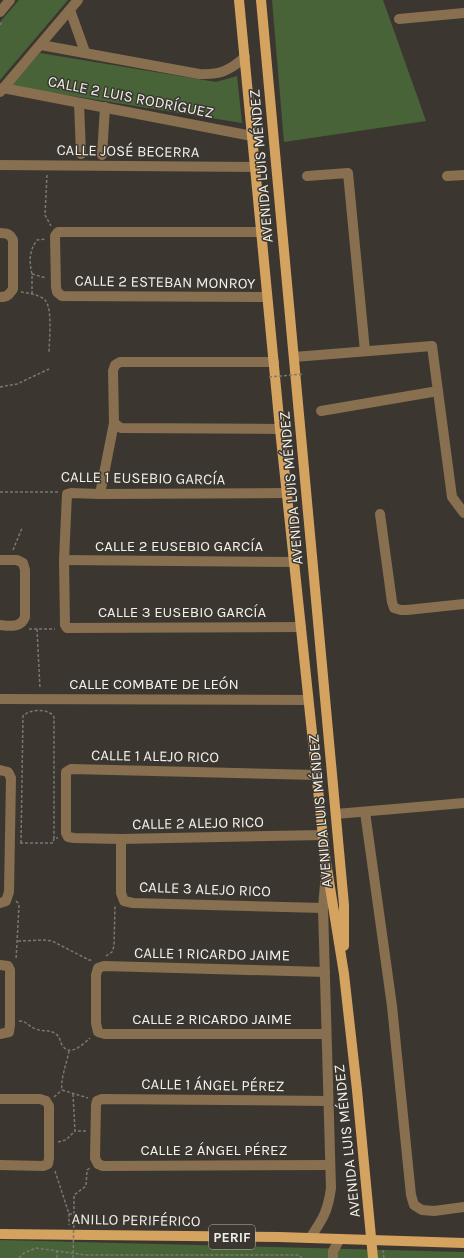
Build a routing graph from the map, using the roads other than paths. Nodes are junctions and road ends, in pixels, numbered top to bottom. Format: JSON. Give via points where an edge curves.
{"nodes":[{"id":1,"x":10,"y":0,"type":"edge"},
{"id":2,"x":78,"y":0,"type":"edge"},
{"id":3,"x":239,"y":0,"type":"edge"},
{"id":4,"x":261,"y":0,"type":"edge"},
{"id":5,"x":70,"y":10,"type":"junction"},
{"id":6,"x":0,"y":12,"type":"edge"},
{"id":7,"x":464,"y":13,"type":"edge"},
{"id":8,"x":399,"y":19,"type":"dead end"},
{"id":9,"x":41,"y":45,"type":"junction"},
{"id":10,"x":85,"y":52,"type":"junction"},
{"id":11,"x":245,"y":57,"type":"junction"},
{"id":12,"x":2,"y":90,"type":"edge"},
{"id":13,"x":78,"y":103,"type":"junction"},
{"id":14,"x":105,"y":107,"type":"junction"},
{"id":15,"x":252,"y":136,"type":"junction"},
{"id":16,"x":81,"y":154,"type":"dead end"},
{"id":17,"x":102,"y":154,"type":"dead end"},
{"id":18,"x":0,"y":165,"type":"edge"},
{"id":19,"x":256,"y":167,"type":"junction"},
{"id":20,"x":464,"y":175,"type":"edge"},
{"id":21,"x":307,"y":176,"type":"dead end"},
{"id":22,"x":447,"y":176,"type":"dead end"},
{"id":23,"x":261,"y":232,"type":"junction"},
{"id":24,"x":3,"y":233,"type":"edge"},
{"id":25,"x":5,"y":295,"type":"edge"},
{"id":26,"x":267,"y":298,"type":"junction"},
{"id":27,"x":365,"y":352,"type":"junction"},
{"id":28,"x":294,"y":358,"type":"junction"},
{"id":29,"x":274,"y":362,"type":"junction"},
{"id":30,"x":438,"y":391,"type":"junction"},
{"id":31,"x":321,"y":411,"type":"dead end"},
{"id":32,"x":114,"y":422,"type":"junction"},
{"id":33,"x":280,"y":429,"type":"junction"},
{"id":34,"x":287,"y":493,"type":"junction"},
{"id":35,"x":100,"y":494,"type":"junction"},
{"id":36,"x":464,"y":513,"type":"edge"},
{"id":37,"x":380,"y":514,"type":"dead end"},
{"id":38,"x":9,"y":560,"type":"edge"},
{"id":39,"x":64,"y":560,"type":"junction"},
{"id":40,"x":294,"y":562,"type":"junction"},
{"id":41,"x":464,"y":604,"type":"edge"},
{"id":42,"x":0,"y":626,"type":"edge"},
{"id":43,"x":301,"y":627,"type":"junction"},
{"id":44,"x":0,"y":699,"type":"edge"},
{"id":45,"x":308,"y":700,"type":"junction"},
{"id":46,"x":0,"y":770,"type":"edge"},
{"id":47,"x":316,"y":775,"type":"junction"},
{"id":48,"x":464,"y":803,"type":"edge"},
{"id":49,"x":365,"y":812,"type":"junction"},
{"id":50,"x":336,"y":814,"type":"junction"},
{"id":51,"x":323,"y":835,"type":"junction"},
{"id":52,"x":6,"y":838,"type":"edge"},
{"id":53,"x":74,"y":838,"type":"joint"},
{"id":54,"x":121,"y":839,"type":"junction"},
{"id":55,"x":326,"y":866,"type":"junction"},
{"id":56,"x":3,"y":902,"type":"edge"},
{"id":57,"x":323,"y":908,"type":"junction"},
{"id":58,"x":4,"y":965,"type":"edge"},
{"id":59,"x":325,"y":972,"type":"junction"},
{"id":60,"x":344,"y":974,"type":"junction"},
{"id":61,"x":98,"y":1032,"type":"joint"},
{"id":62,"x":4,"y":1033,"type":"edge"},
{"id":63,"x":326,"y":1034,"type":"junction"},
{"id":64,"x":0,"y":1099,"type":"edge"},
{"id":65,"x":328,"y":1102,"type":"junction"},
{"id":66,"x":98,"y":1164,"type":"joint"},
{"id":67,"x":0,"y":1165,"type":"edge"},
{"id":68,"x":330,"y":1165,"type":"junction"},
{"id":69,"x":464,"y":1207,"type":"edge"},
{"id":70,"x":0,"y":1234,"type":"edge"},
{"id":71,"x":310,"y":1238,"type":"junction"},
{"id":72,"x":340,"y":1239,"type":"junction"},
{"id":73,"x":464,"y":1243,"type":"edge"},
{"id":74,"x":333,"y":1258,"type":"edge"},
{"id":75,"x":373,"y":1258,"type":"edge"}],
"edges":[{"from":1,"to":6,"type":"street"},
{"from":2,"to":5,"type":"street"},
{"from":3,"to":11,"type":"main road","name":"AVENIDA LUIS MÉNDEZ"},
{"from":4,"to":28,"type":"main road","name":"AVENIDA LUIS MÉNDEZ"},
{"from":5,"to":9,"type":"street"},
{"from":5,"to":10,"type":"street"},
{"from":7,"to":8,"type":"street"},
{"from":9,"to":10,"type":"street"},
{"from":9,"to":12,"type":"street"},
{"from":10,"to":11,"type":"street","via":[[199,74],[222,72],[232,68]]},
{"from":11,"to":15,"type":"main road","name":"AVENIDA LUIS MÉNDEZ"},
{"from":12,"to":13,"type":"street","name":"CALLE 2 LUIS RODRÍGUEZ"},
{"from":13,"to":14,"type":"street","name":"CALLE 2 LUIS RODRÍGUEZ"},
{"from":13,"to":16,"type":"street"},
{"from":14,"to":15,"type":"street","name":"CALLE 2 LUIS RODRÍGUEZ"},
{"from":14,"to":17,"type":"street"},
{"from":15,"to":19,"type":"main road","name":"AVENIDA LUIS MÉNDEZ"},
{"from":18,"to":19,"type":"street","name":"CALLE JOSÉ BECERRA"},
{"from":19,"to":23,"type":"main road","name":"AVENIDA LUIS MÉNDEZ"},
{"from":20,"to":22,"type":"street"},
{"from":21,"to":27,"type":"street","via":[[348,173]]},
{"from":23,"to":26,"type":"main road","name":"AVENIDA LUIS MÉNDEZ"},
{"from":23,"to":26,"type":"street","name":"CALLE 2 ESTEBAN MONROY","via":[[59,234],[57,292],[62,296]]},
{"from":24,"to":25,"type":"street","via":[[10,235],[12,240]]},
{"from":26,"to":29,"type":"main road","name":"AVENIDA LUIS MÉNDEZ"},
{"from":27,"to":28,"type":"street"},
{"from":27,"to":30,"type":"street","via":[[432,346]]},
{"from":28,"to":50,"type":"main road","name":"AVENIDA LUIS MÉNDEZ"},
{"from":29,"to":32,"type":"street","via":[[120,362],[115,365],[113,371]]},
{"from":29,"to":33,"type":"main road","name":"AVENIDA LUIS MÉNDEZ"},
{"from":30,"to":31,"type":"street"},
{"from":30,"to":36,"type":"street","via":[[452,497]]},
{"from":32,"to":33,"type":"street","via":[[121,428]]},
{"from":32,"to":35,"type":"street"},
{"from":33,"to":34,"type":"main road","name":"AVENIDA LUIS MÉNDEZ"},
{"from":34,"to":35,"type":"street","name":"CALLE 1 EUSEBIO GARCÍA"},
{"from":34,"to":40,"type":"main road","name":"AVENIDA LUIS MÉNDEZ"},
{"from":35,"to":39,"type":"street","name":"CALLE 1 EUSEBIO GARCÍA","via":[[67,494]]},
{"from":37,"to":41,"type":"street","via":[[394,608],[407,610]]},
{"from":38,"to":42,"type":"street","via":[[22,563],[25,570],[25,617],[18,626]]},
{"from":39,"to":40,"type":"street","name":"CALLE 2 EUSEBIO GARCÍA"},
{"from":39,"to":43,"type":"street","name":"CALLE 3 EUSEBIO GARCÍA","via":[[66,626]]},
{"from":40,"to":43,"type":"main road","name":"AVENIDA LUIS MÉNDEZ"},
{"from":43,"to":45,"type":"main road","name":"AVENIDA LUIS MÉNDEZ"},
{"from":44,"to":45,"type":"street","name":"CALLE COMBATE DE LEÓN"},
{"from":45,"to":47,"type":"main road","name":"AVENIDA LUIS MÉNDEZ"},
{"from":46,"to":52,"type":"street","via":[[8,772],[11,778]]},
{"from":47,"to":51,"type":"main road","name":"AVENIDA LUIS MÉNDEZ"},
{"from":47,"to":53,"type":"street","name":"CALLE 1 ALEJO RICO","via":[[71,769],[66,772],[66,833],[68,837]]},
{"from":48,"to":49,"type":"street"},
{"from":49,"to":50,"type":"street"},
{"from":49,"to":69,"type":"street","via":[[392,1006],[411,1195],[414,1205],[422,1210]]},
{"from":50,"to":60,"type":"main road","name":"AVENIDA LUIS MÉNDEZ","via":[[344,905]]},
{"from":51,"to":54,"type":"street","name":"CALLE 2 ALEJO RICO"},
{"from":51,"to":55,"type":"main road","name":"AVENIDA LUIS MÉNDEZ"},
{"from":52,"to":56,"type":"street","via":[[9,892]]},
{"from":53,"to":54,"type":"street","name":"CALLE 2 ALEJO RICO"},
{"from":54,"to":57,"type":"street","name":"CALLE 3 ALEJO RICO","via":[[121,894],[124,901]]},
{"from":55,"to":57,"type":"street","name":"AVENIDA LUIS MÉNDEZ"},
{"from":55,"to":60,"type":"main road","name":"AVENIDA LUIS MÉNDEZ"},
{"from":57,"to":59,"type":"street","name":"AVENIDA LUIS MÉNDEZ"},
{"from":58,"to":62,"type":"street","via":[[10,970],[10,1020]]},
{"from":59,"to":61,"type":"street","name":"CALLE 1 RICARDO JAIME","via":[[97,964]]},
{"from":59,"to":63,"type":"street","name":"AVENIDA LUIS MÉNDEZ"},
{"from":60,"to":75,"type":"main road","name":"AVENIDA LUIS MÉNDEZ","bridge":true},
{"from":61,"to":63,"type":"street","name":"CALLE 2 RICARDO JAIME"},
{"from":63,"to":65,"type":"street","name":"AVENIDA LUIS MÉNDEZ"},
{"from":64,"to":67,"type":"street","via":[[40,1099],[46,1101],[49,1106],[48,1164]]},
{"from":65,"to":66,"type":"street","name":"CALLE 1 ÁNGEL PÉREZ","via":[[102,1099],[97,1101],[95,1158]]},
{"from":65,"to":68,"type":"street","name":"AVENIDA LUIS MÉNDEZ"},
{"from":66,"to":68,"type":"street","name":"CALLE 2 ÁNGEL PÉREZ"},
{"from":68,"to":71,"type":"street","name":"AVENIDA LUIS MÉNDEZ","via":[[329,1205]]},
{"from":70,"to":71,"type":"main road","name":"ANILLO PERIFÉRICO","number":"PERIF"},
{"from":71,"to":72,"type":"main road","name":"ANILLO PERIFÉRICO","number":"PERIF"},
{"from":72,"to":73,"type":"main road","name":"ANILLO PERIFÉRICO","number":"PERIF"},
{"from":72,"to":74,"type":"street","via":[[333,1251]]}]}
